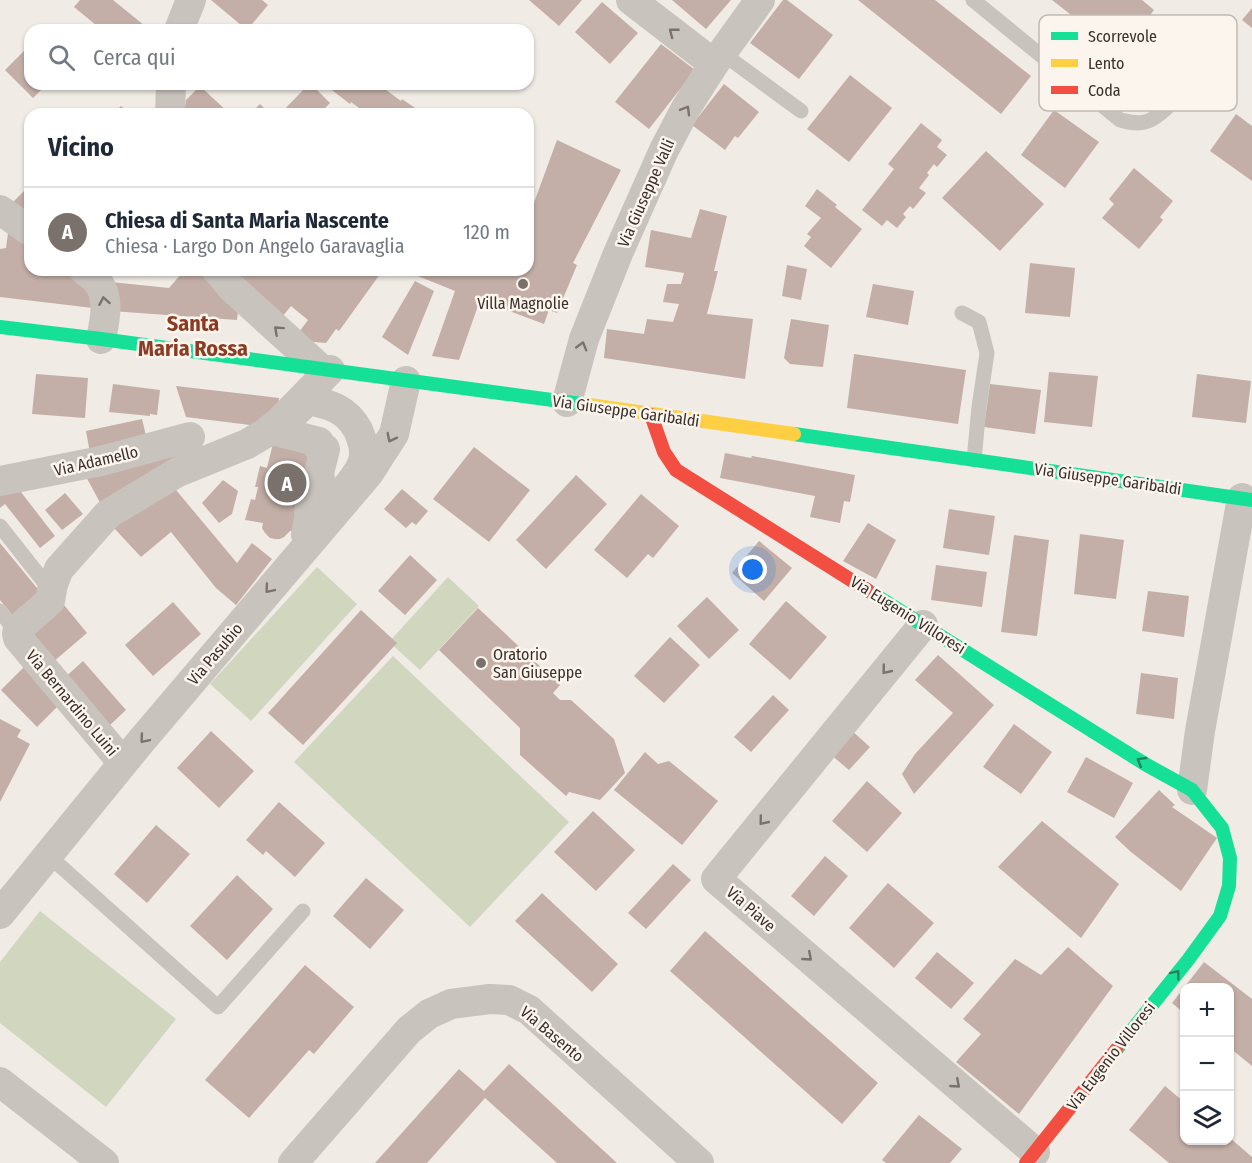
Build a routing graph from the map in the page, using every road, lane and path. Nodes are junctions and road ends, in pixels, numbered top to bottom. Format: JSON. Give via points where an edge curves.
{"nodes":[{"id":1,"x":191,"y":0,"type":"edge"},
{"id":2,"x":631,"y":0,"type":"edge"},
{"id":3,"x":760,"y":0,"type":"edge"},
{"id":4,"x":973,"y":0,"type":"edge"},
{"id":5,"x":181,"y":24,"type":"edge"},
{"id":6,"x":1039,"y":54,"type":"edge"},
{"id":7,"x":718,"y":58,"type":"junction"},
{"id":8,"x":171,"y":90,"type":"edge"},
{"id":9,"x":170,"y":108,"type":"edge"},
{"id":10,"x":801,"y":111,"type":"dead end"},
{"id":11,"x":1109,"y":111,"type":"edge"},
{"id":12,"x":1164,"y":111,"type":"edge"},
{"id":13,"x":0,"y":210,"type":"edge"},
{"id":14,"x":24,"y":227,"type":"edge"},
{"id":15,"x":92,"y":276,"type":"edge"},
{"id":16,"x":222,"y":276,"type":"edge"},
{"id":17,"x":962,"y":313,"type":"dead end"},
{"id":18,"x":0,"y":327,"type":"edge"},
{"id":19,"x":101,"y":339,"type":"junction"},
{"id":20,"x":326,"y":370,"type":"junction"},
{"id":21,"x":406,"y":381,"type":"junction"},
{"id":22,"x":567,"y":402,"type":"junction"},
{"id":23,"x":651,"y":415,"type":"junction"},
{"id":24,"x":190,"y":436,"type":"dead end"},
{"id":25,"x":974,"y":460,"type":"junction"},
{"id":26,"x":363,"y":461,"type":"joint"},
{"id":27,"x":0,"y":481,"type":"edge"},
{"id":28,"x":1247,"y":499,"type":"edge"},
{"id":29,"x":0,"y":526,"type":"edge"},
{"id":30,"x":52,"y":591,"type":"junction"},
{"id":31,"x":9,"y":622,"type":"edge"},
{"id":32,"x":923,"y":625,"type":"junction"},
{"id":33,"x":123,"y":763,"type":"junction"},
{"id":34,"x":1192,"y":790,"type":"junction"},
{"id":35,"x":48,"y":855,"type":"junction"},
{"id":36,"x":303,"y":911,"type":"dead end"},
{"id":37,"x":0,"y":914,"type":"edge"},
{"id":38,"x":0,"y":1082,"type":"edge"},
{"id":39,"x":1031,"y":1157,"type":"edge"},
{"id":40,"x":104,"y":1163,"type":"edge"},
{"id":41,"x":293,"y":1163,"type":"edge"},
{"id":42,"x":699,"y":1163,"type":"edge"}],
"edges":[{"from":1,"to":5,"type":"street"},
{"from":7,"to":2,"type":"street","one_way":true},
{"from":3,"to":7,"type":"street","name":"Via Giuseppe Valli"},
{"from":4,"to":6,"type":"lane"},
{"from":7,"to":10,"type":"lane"},
{"from":22,"to":7,"type":"street","name":"Via Giuseppe Valli","one_way":true,"via":[[584,339],[619,251],[664,150]]},
{"from":8,"to":9,"type":"street"},
{"from":11,"to":12,"type":"lane","via":[[1120,120],[1133,123],[1147,122]]},
{"from":13,"to":14,"type":"street"},
{"from":19,"to":15,"type":"street","one_way":true,"via":[[106,312],[104,297]]},
{"from":20,"to":16,"type":"street","one_way":true},
{"from":17,"to":25,"type":"lane","via":[[979,322],[987,353]]},
{"from":18,"to":19,"type":"main road","name":"Via Giuseppe Garibaldi"},
{"from":19,"to":20,"type":"main road","name":"Via Giuseppe Garibaldi"},
{"from":20,"to":21,"type":"main road","name":"Via Giuseppe Garibaldi"},
{"from":20,"to":30,"type":"street","name":"Via Bernardino Luini","via":[[264,434],[178,472],[103,518],[59,569]]},
{"from":21,"to":22,"type":"main road","name":"Via Giuseppe Garibaldi"},
{"from":21,"to":33,"type":"street","name":"Via Pasubio","one_way":true,"via":[[394,434],[369,473]]},
{"from":22,"to":23,"type":"main road","name":"Via Giuseppe Garibaldi"},
{"from":23,"to":25,"type":"main road","name":"Via Giuseppe Garibaldi"},
{"from":23,"to":32,"type":"main road","name":"Via Eugenio Villoresi","via":[[664,452],[676,470]]},
{"from":24,"to":27,"type":"street","name":"Via Adamello","via":[[101,461]]},
{"from":25,"to":28,"type":"main road","name":"Via Giuseppe Garibaldi"},
{"from":26,"to":26,"type":"street","via":[[363,442],[356,426],[329,404],[308,400],[276,431],[319,442],[318,447],[325,449],[306,534],[356,476]]},
{"from":28,"to":34,"type":"street","via":[[1200,730]]},
{"from":29,"to":30,"type":"lane"},
{"from":30,"to":31,"type":"street","name":"Via Bernardino Luini","via":[[50,601],[19,628]]},
{"from":31,"to":33,"type":"street","name":"Via Bernardino Luini","via":[[23,645]]},
{"from":34,"to":32,"type":"main road","name":"Via Eugenio Villoresi","one_way":true},
{"from":32,"to":39,"type":"street","name":"Via Piave","one_way":true,"via":[[716,879]]},
{"from":33,"to":35,"type":"street","name":"Via Pasubio"},
{"from":39,"to":34,"type":"main road","name":"Via Eugenio Villoresi","one_way":true,"via":[[1220,916],[1230,886],[1230,858],[1222,828]]},
{"from":35,"to":36,"type":"lane","via":[[218,1007]]},
{"from":35,"to":37,"type":"street","name":"Via Pasubio"},
{"from":38,"to":40,"type":"street"},
{"from":41,"to":42,"type":"street","name":"Via Basento","via":[[409,1030],[429,1014],[451,1004],[490,999],[508,1000],[529,1011]]}]}
